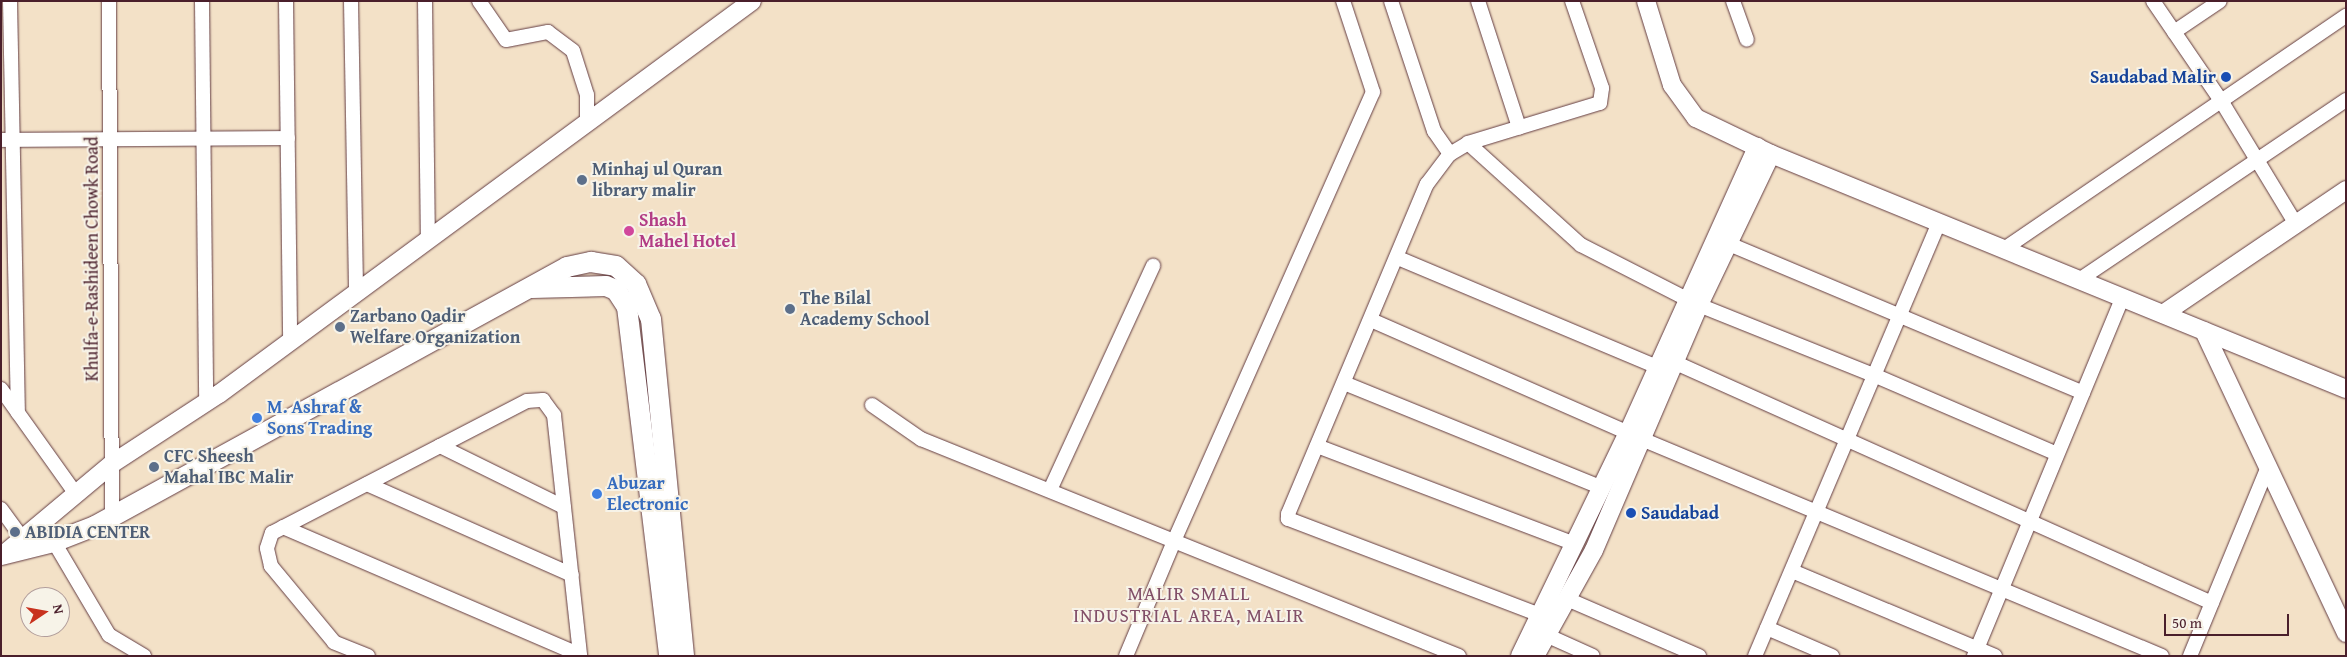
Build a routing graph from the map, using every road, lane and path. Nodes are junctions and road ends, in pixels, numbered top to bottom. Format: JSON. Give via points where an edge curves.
{"nodes":[{"id":1,"x":10,"y":1,"type":"edge"},
{"id":2,"x":109,"y":1,"type":"edge"},
{"id":3,"x":202,"y":1,"type":"edge"},
{"id":4,"x":286,"y":1,"type":"edge"},
{"id":5,"x":351,"y":1,"type":"edge"},
{"id":6,"x":424,"y":1,"type":"edge"},
{"id":7,"x":479,"y":1,"type":"edge"},
{"id":8,"x":752,"y":1,"type":"edge"},
{"id":9,"x":1343,"y":1,"type":"edge"},
{"id":10,"x":1391,"y":1,"type":"edge"},
{"id":11,"x":1478,"y":1,"type":"edge"},
{"id":12,"x":1572,"y":1,"type":"edge"},
{"id":13,"x":1646,"y":1,"type":"edge"},
{"id":14,"x":1733,"y":1,"type":"edge"},
{"id":15,"x":2153,"y":1,"type":"edge"},
{"id":16,"x":2220,"y":1,"type":"edge"},
{"id":17,"x":2346,"y":16,"type":"edge"},
{"id":18,"x":2174,"y":32,"type":"junction"},
{"id":19,"x":1747,"y":40,"type":"dead end"},
{"id":20,"x":2346,"y":100,"type":"edge"},
{"id":21,"x":2222,"y":102,"type":"junction"},
{"id":22,"x":586,"y":123,"type":"junction"},
{"id":23,"x":1519,"y":127,"type":"junction"},
{"id":24,"x":288,"y":138,"type":"junction"},
{"id":25,"x":110,"y":139,"type":"junction"},
{"id":26,"x":203,"y":139,"type":"junction"},
{"id":27,"x":7,"y":140,"type":"edge"},
{"id":28,"x":1468,"y":143,"type":"junction"},
{"id":29,"x":1764,"y":150,"type":"junction"},
{"id":30,"x":1450,"y":154,"type":"junction"},
{"id":31,"x":2258,"y":161,"type":"junction"},
{"id":32,"x":2346,"y":190,"type":"edge"},
{"id":33,"x":1939,"y":222,"type":"junction"},
{"id":34,"x":2296,"y":224,"type":"junction"},
{"id":35,"x":428,"y":240,"type":"junction"},
{"id":36,"x":1729,"y":244,"type":"junction"},
{"id":37,"x":2004,"y":249,"type":"junction"},
{"id":38,"x":1398,"y":258,"type":"junction"},
{"id":39,"x":1153,"y":266,"type":"dead end"},
{"id":40,"x":2079,"y":280,"type":"junction"},
{"id":41,"x":528,"y":289,"type":"junction"},
{"id":42,"x":356,"y":293,"type":"junction"},
{"id":43,"x":2123,"y":297,"type":"junction"},
{"id":44,"x":1694,"y":302,"type":"junction"},
{"id":45,"x":1901,"y":314,"type":"junction"},
{"id":46,"x":2163,"y":314,"type":"junction"},
{"id":47,"x":1371,"y":320,"type":"junction"},
{"id":48,"x":2204,"y":331,"type":"junction"},
{"id":49,"x":290,"y":342,"type":"junction"},
{"id":50,"x":1676,"y":363,"type":"junction"},
{"id":51,"x":1657,"y":367,"type":"junction"},
{"id":52,"x":1876,"y":376,"type":"junction"},
{"id":53,"x":1344,"y":383,"type":"junction"},
{"id":54,"x":1,"y":389,"type":"edge"},
{"id":55,"x":2346,"y":389,"type":"edge"},
{"id":56,"x":2083,"y":393,"type":"junction"},
{"id":57,"x":206,"y":403,"type":"junction"},
{"id":58,"x":872,"y":405,"type":"dead end"},
{"id":59,"x":18,"y":413,"type":"junction"},
{"id":60,"x":1636,"y":436,"type":"junction"},
{"id":61,"x":1849,"y":440,"type":"junction"},
{"id":62,"x":440,"y":446,"type":"junction"},
{"id":63,"x":1317,"y":446,"type":"junction"},
{"id":64,"x":2057,"y":454,"type":"junction"},
{"id":65,"x":113,"y":462,"type":"junction"},
{"id":66,"x":2267,"y":469,"type":"junction"},
{"id":67,"x":367,"y":484,"type":"junction"},
{"id":68,"x":1602,"y":488,"type":"junction"},
{"id":69,"x":1050,"y":490,"type":"junction"},
{"id":70,"x":76,"y":494,"type":"junction"},
{"id":71,"x":564,"y":507,"type":"junction"},
{"id":72,"x":1,"y":509,"type":"edge"},
{"id":73,"x":1818,"y":511,"type":"junction"},
{"id":74,"x":112,"y":516,"type":"junction"},
{"id":75,"x":2030,"y":521,"type":"junction"},
{"id":76,"x":283,"y":527,"type":"junction"},
{"id":77,"x":23,"y":539,"type":"junction"},
{"id":78,"x":1174,"y":541,"type":"junction"},
{"id":79,"x":54,"y":542,"type":"junction"},
{"id":80,"x":1575,"y":544,"type":"junction"},
{"id":81,"x":2,"y":555,"type":"edge"},
{"id":82,"x":1792,"y":571,"type":"junction"},
{"id":83,"x":572,"y":575,"type":"junction"},
{"id":84,"x":2002,"y":588,"type":"junction"},
{"id":85,"x":1567,"y":599,"type":"junction"},
{"id":86,"x":2212,"y":603,"type":"junction"},
{"id":87,"x":1540,"y":615,"type":"junction"},
{"id":88,"x":1767,"y":628,"type":"junction"},
{"id":89,"x":2346,"y":633,"type":"edge"},
{"id":90,"x":1546,"y":635,"type":"junction"},
{"id":91,"x":1976,"y":652,"type":"edge"},
{"id":92,"x":1127,"y":653,"type":"edge"},
{"id":93,"x":580,"y":655,"type":"edge"},
{"id":94,"x":144,"y":656,"type":"edge"},
{"id":95,"x":368,"y":656,"type":"edge"},
{"id":96,"x":669,"y":656,"type":"edge"},
{"id":97,"x":684,"y":656,"type":"edge"},
{"id":98,"x":1142,"y":656,"type":"edge"},
{"id":99,"x":1459,"y":656,"type":"edge"},
{"id":100,"x":1520,"y":656,"type":"edge"},
{"id":101,"x":1535,"y":656,"type":"edge"},
{"id":102,"x":1593,"y":656,"type":"edge"},
{"id":103,"x":1699,"y":656,"type":"edge"},
{"id":104,"x":1755,"y":656,"type":"edge"},
{"id":105,"x":1832,"y":656,"type":"edge"},
{"id":106,"x":1995,"y":656,"type":"edge"},
{"id":107,"x":2162,"y":656,"type":"edge"},
{"id":108,"x":2190,"y":656,"type":"edge"}],
"edges":[{"from":1,"to":27,"type":"street"},
{"from":2,"to":25,"type":"street","name":"Khulfa-e-Rashideen Chowk Road"},
{"from":3,"to":26,"type":"street"},
{"from":4,"to":24,"type":"street"},
{"from":5,"to":42,"type":"street"},
{"from":6,"to":35,"type":"street"},
{"from":7,"to":22,"type":"street","via":[[506,40],[548,32],[573,51],[587,95]]},
{"from":8,"to":22,"type":"street"},
{"from":9,"to":78,"type":"street","via":[[1373,92]]},
{"from":10,"to":30,"type":"street","via":[[1434,131]]},
{"from":11,"to":23,"type":"street"},
{"from":12,"to":23,"type":"street","via":[[1602,88],[1600,103]]},
{"from":13,"to":29,"type":"street","via":[[1672,85],[1696,118]]},
{"from":14,"to":19,"type":"street"},
{"from":15,"to":18,"type":"street"},
{"from":16,"to":18,"type":"street"},
{"from":17,"to":21,"type":"street"},
{"from":18,"to":21,"type":"street"},
{"from":20,"to":31,"type":"street"},
{"from":21,"to":31,"type":"street"},
{"from":21,"to":37,"type":"street"},
{"from":22,"to":35,"type":"street"},
{"from":23,"to":28,"type":"street"},
{"from":24,"to":26,"type":"street"},
{"from":24,"to":49,"type":"street"},
{"from":25,"to":26,"type":"street"},
{"from":25,"to":27,"type":"street"},
{"from":25,"to":65,"type":"street","name":"Khulfa-e-Rashideen Chowk Road"},
{"from":26,"to":57,"type":"street"},
{"from":27,"to":59,"type":"street"},
{"from":28,"to":30,"type":"street"},
{"from":28,"to":44,"type":"street","via":[[1581,245]]},
{"from":29,"to":33,"type":"street"},
{"from":29,"to":36,"type":"street"},
{"from":29,"to":44,"type":"street"},
{"from":30,"to":38,"type":"street","via":[[1427,184]]},
{"from":31,"to":34,"type":"street"},
{"from":31,"to":40,"type":"street"},
{"from":32,"to":34,"type":"street"},
{"from":33,"to":37,"type":"street"},
{"from":33,"to":45,"type":"street"},
{"from":34,"to":46,"type":"street"},
{"from":35,"to":42,"type":"street"},
{"from":36,"to":44,"type":"street"},
{"from":36,"to":45,"type":"street"},
{"from":37,"to":40,"type":"street"},
{"from":38,"to":47,"type":"street"},
{"from":38,"to":51,"type":"street"},
{"from":39,"to":69,"type":"street"},
{"from":40,"to":43,"type":"street"},
{"from":41,"to":74,"type":"main road"},
{"from":41,"to":96,"type":"main road","via":[[606,286],[616,290],[627,307]]},
{"from":41,"to":97,"type":"main road","via":[[567,267],[591,262],[616,266],[636,284],[651,318]]},
{"from":42,"to":49,"type":"street"},
{"from":43,"to":46,"type":"street"},
{"from":43,"to":56,"type":"street"},
{"from":44,"to":50,"type":"street"},
{"from":44,"to":51,"type":"street"},
{"from":44,"to":52,"type":"street"},
{"from":45,"to":52,"type":"street"},
{"from":45,"to":56,"type":"street"},
{"from":46,"to":48,"type":"street"},
{"from":47,"to":53,"type":"street"},
{"from":47,"to":60,"type":"street"},
{"from":48,"to":55,"type":"street"},
{"from":48,"to":66,"type":"street"},
{"from":49,"to":57,"type":"street"},
{"from":50,"to":60,"type":"street"},
{"from":50,"to":61,"type":"street"},
{"from":51,"to":60,"type":"street"},
{"from":52,"to":61,"type":"street"},
{"from":52,"to":64,"type":"street"},
{"from":53,"to":63,"type":"street"},
{"from":53,"to":68,"type":"street"},
{"from":54,"to":59,"type":"street"},
{"from":56,"to":64,"type":"street"},
{"from":57,"to":65,"type":"street"},
{"from":58,"to":69,"type":"street","via":[[921,439]]},
{"from":59,"to":70,"type":"street"},
{"from":60,"to":68,"type":"street"},
{"from":60,"to":73,"type":"street"},
{"from":60,"to":85,"type":"street","via":[[1594,550]]},
{"from":61,"to":73,"type":"street"},
{"from":61,"to":75,"type":"street"},
{"from":62,"to":67,"type":"street"},
{"from":62,"to":71,"type":"street"},
{"from":62,"to":71,"type":"street","via":[[527,401],[542,400],[554,414]]},
{"from":63,"to":80,"type":"street"},
{"from":63,"to":87,"type":"street","via":[[1288,519]]},
{"from":64,"to":75,"type":"street"},
{"from":65,"to":70,"type":"street"},
{"from":65,"to":74,"type":"street","name":"Khulfa-e-Rashideen Chowk Road"},
{"from":66,"to":86,"type":"street"},
{"from":66,"to":89,"type":"street"},
{"from":67,"to":76,"type":"street"},
{"from":67,"to":83,"type":"street"},
{"from":68,"to":80,"type":"street"},
{"from":69,"to":78,"type":"street"},
{"from":70,"to":77,"type":"street"},
{"from":71,"to":83,"type":"street"},
{"from":72,"to":77,"type":"street"},
{"from":73,"to":82,"type":"street"},
{"from":73,"to":84,"type":"street"},
{"from":74,"to":79,"type":"main road"},
{"from":75,"to":84,"type":"street"},
{"from":75,"to":86,"type":"street"},
{"from":76,"to":93,"type":"street"},
{"from":76,"to":95,"type":"street","via":[[272,533],[267,548],[271,566],[334,642]]},
{"from":77,"to":81,"type":"street"},
{"from":78,"to":92,"type":"street"},
{"from":78,"to":99,"type":"street"},
{"from":79,"to":81,"type":"main road"},
{"from":79,"to":94,"type":"street","via":[[109,635]]},
{"from":80,"to":87,"type":"street"},
{"from":82,"to":88,"type":"street"},
{"from":82,"to":91,"type":"street"},
{"from":83,"to":93,"type":"street"},
{"from":84,"to":91,"type":"street"},
{"from":84,"to":107,"type":"street"},
{"from":85,"to":90,"type":"street"},
{"from":85,"to":103,"type":"street"},
{"from":86,"to":108,"type":"street"},
{"from":87,"to":100,"type":"street"},
{"from":88,"to":104,"type":"street"},
{"from":88,"to":105,"type":"street"},
{"from":90,"to":101,"type":"street"},
{"from":90,"to":102,"type":"street"},
{"from":91,"to":106,"type":"street"},
{"from":92,"to":98,"type":"street"}]}
